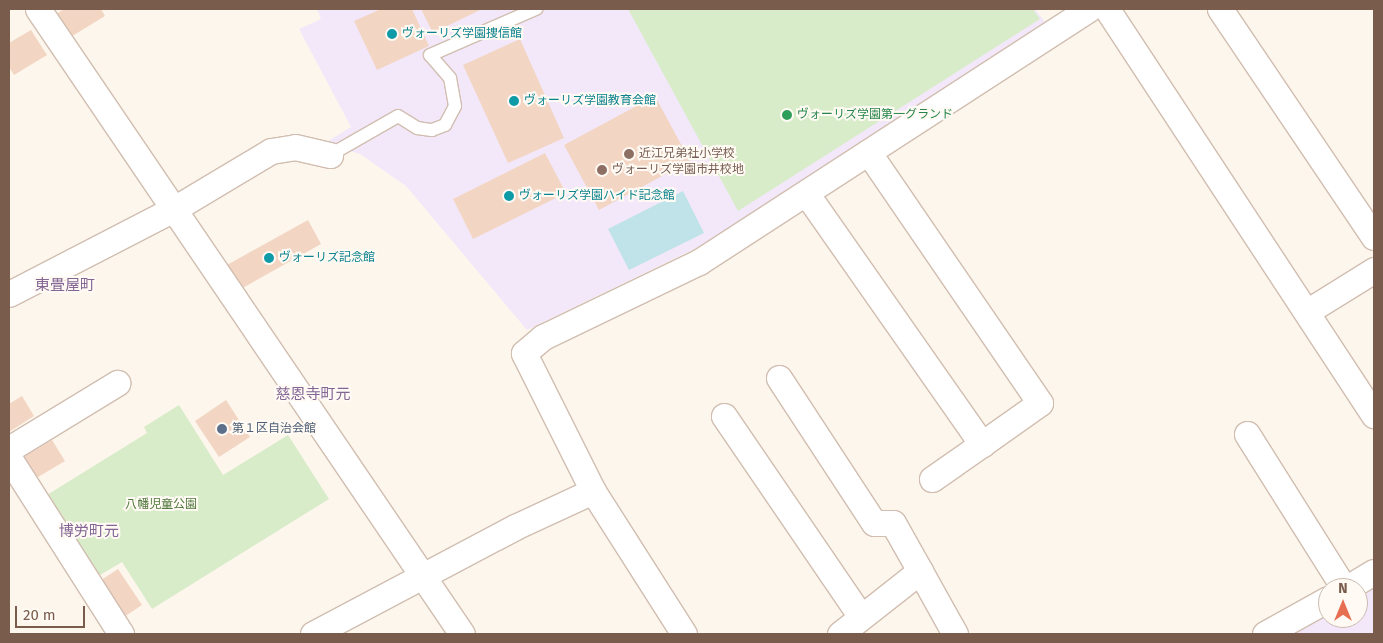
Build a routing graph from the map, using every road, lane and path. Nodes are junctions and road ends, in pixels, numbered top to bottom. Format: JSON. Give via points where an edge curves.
{"nodes":[{"id":1,"x":38,"y":9,"type":"edge"},
{"id":2,"x":536,"y":9,"type":"edge"},
{"id":3,"x":1089,"y":9,"type":"edge"},
{"id":4,"x":1107,"y":9,"type":"edge"},
{"id":5,"x":1220,"y":9,"type":"edge"},
{"id":6,"x":868,"y":152,"type":"junction"},
{"id":7,"x":330,"y":155,"type":"joint"},
{"id":8,"x":806,"y":192,"type":"junction"},
{"id":9,"x":174,"y":209,"type":"junction"},
{"id":10,"x":1374,"y":237,"type":"edge"},
{"id":11,"x":1374,"y":270,"type":"edge"},
{"id":12,"x":9,"y":294,"type":"edge"},
{"id":13,"x":1308,"y":311,"type":"junction"},
{"id":14,"x":778,"y":378,"type":"dead end"},
{"id":15,"x":117,"y":383,"type":"dead end"},
{"id":16,"x":1374,"y":415,"type":"edge"},
{"id":17,"x":724,"y":416,"type":"dead end"},
{"id":18,"x":1247,"y":434,"type":"dead end"},
{"id":19,"x":982,"y":444,"type":"junction"},
{"id":20,"x":9,"y":449,"type":"edge"},
{"id":21,"x":9,"y":458,"type":"edge"},
{"id":22,"x":932,"y":479,"type":"dead end"},
{"id":23,"x":593,"y":491,"type":"junction"},
{"id":24,"x":920,"y":571,"type":"junction"},
{"id":25,"x":423,"y":578,"type":"junction"},
{"id":26,"x":1340,"y":578,"type":"edge"},
{"id":27,"x":1318,"y":605,"type":"edge"},
{"id":28,"x":861,"y":617,"type":"junction"},
{"id":29,"x":121,"y":634,"type":"edge"},
{"id":30,"x":314,"y":634,"type":"edge"},
{"id":31,"x":462,"y":634,"type":"edge"},
{"id":32,"x":684,"y":634,"type":"edge"},
{"id":33,"x":840,"y":634,"type":"edge"},
{"id":34,"x":955,"y":634,"type":"edge"},
{"id":35,"x":1266,"y":634,"type":"edge"}],
"edges":[{"from":1,"to":9,"type":"street"},
{"from":2,"to":7,"type":"lane","via":[[430,55],[450,78],[455,106],[445,124],[432,130],[417,128],[398,116]]},
{"from":3,"to":6,"type":"street"},
{"from":4,"to":13,"type":"street"},
{"from":5,"to":10,"type":"street"},
{"from":6,"to":8,"type":"street"},
{"from":6,"to":19,"type":"street","via":[[1040,404]]},
{"from":7,"to":9,"type":"street","via":[[295,147],[272,151]]},
{"from":8,"to":19,"type":"street"},
{"from":8,"to":23,"type":"street","via":[[699,262],[543,337],[524,352]]},
{"from":9,"to":12,"type":"street"},
{"from":9,"to":25,"type":"street"},
{"from":11,"to":13,"type":"street"},
{"from":13,"to":16,"type":"street"},
{"from":14,"to":24,"type":"street","via":[[874,523],[893,524]]},
{"from":15,"to":20,"type":"street"},
{"from":17,"to":28,"type":"street"},
{"from":18,"to":26,"type":"street"},
{"from":19,"to":22,"type":"street"},
{"from":21,"to":29,"type":"street"},
{"from":23,"to":25,"type":"street","via":[[515,527]]},
{"from":23,"to":32,"type":"street"},
{"from":24,"to":28,"type":"street"},
{"from":24,"to":34,"type":"street"},
{"from":25,"to":30,"type":"street"},
{"from":25,"to":31,"type":"street"},
{"from":27,"to":35,"type":"street"},
{"from":28,"to":33,"type":"street"}]}
